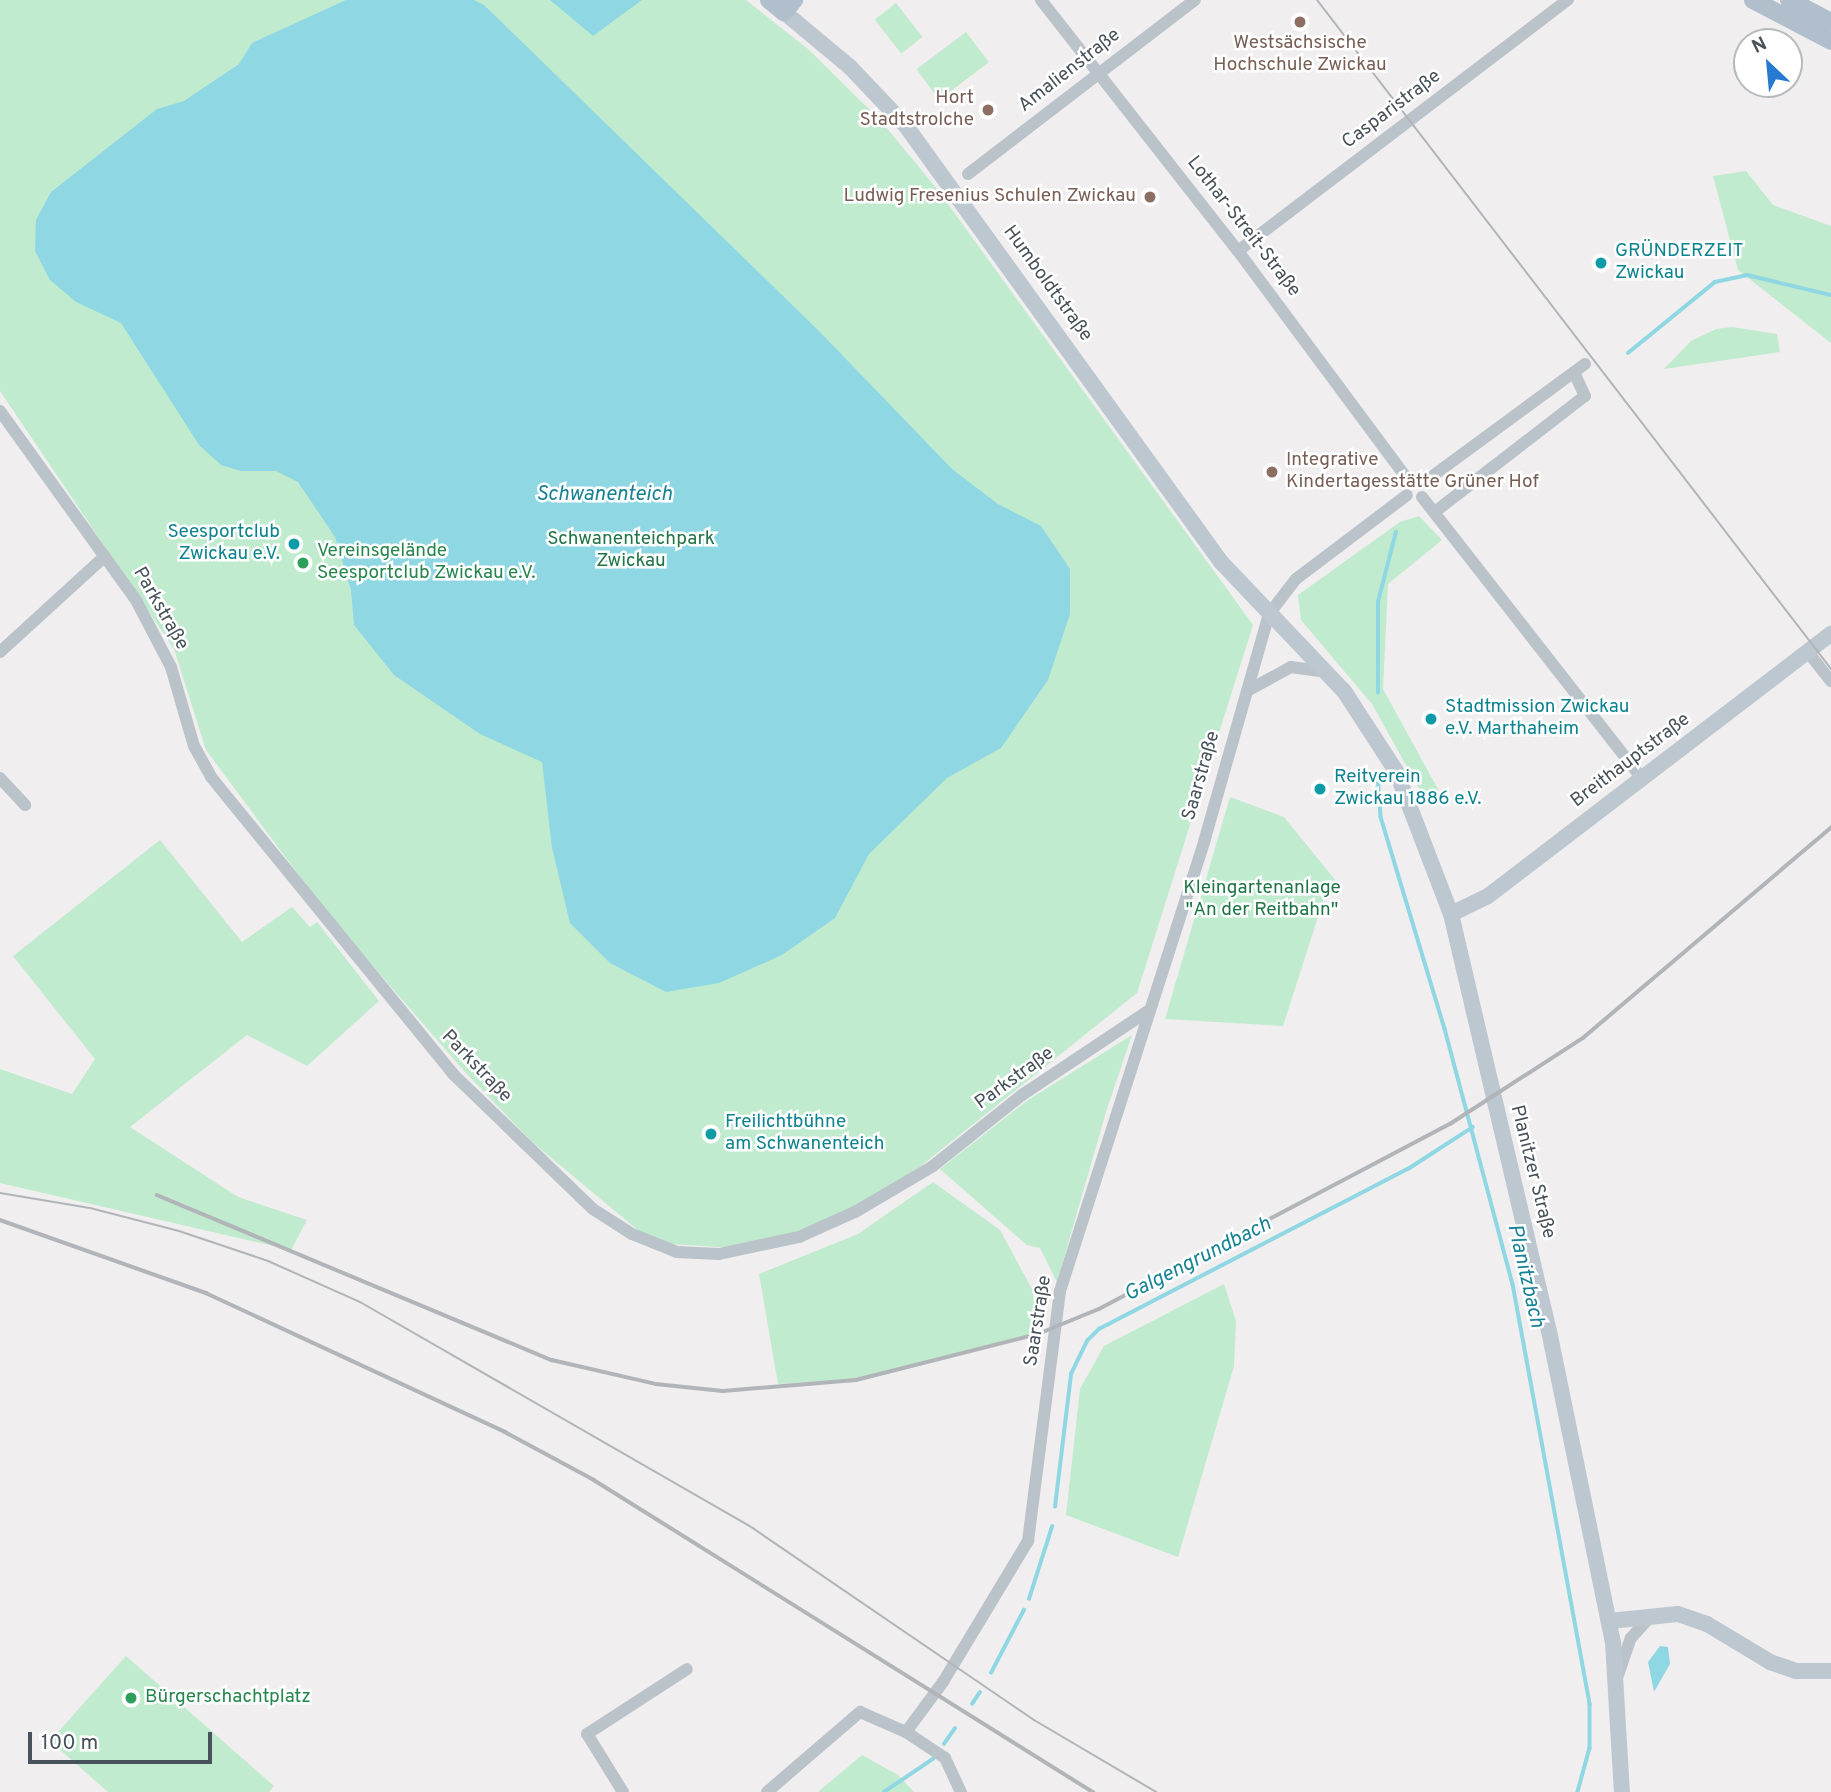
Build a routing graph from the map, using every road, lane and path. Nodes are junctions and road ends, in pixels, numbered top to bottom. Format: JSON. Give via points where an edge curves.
{"nodes":[{"id":1,"x":1041,"y":0,"type":"edge"},
{"id":2,"x":1195,"y":0,"type":"edge"},
{"id":3,"x":1568,"y":0,"type":"edge"},
{"id":4,"x":1753,"y":0,"type":"edge"},
{"id":5,"x":1789,"y":0,"type":"edge"},
{"id":6,"x":778,"y":3,"type":"edge"},
{"id":7,"x":1831,"y":22,"type":"edge"},
{"id":8,"x":1831,"y":41,"type":"edge"},
{"id":9,"x":1099,"y":72,"type":"junction"},
{"id":10,"x":968,"y":174,"type":"dead end"},
{"id":11,"x":1238,"y":251,"type":"junction"},
{"id":12,"x":0,"y":411,"type":"edge"},
{"id":13,"x":1418,"y":487,"type":"junction"},
{"id":14,"x":1436,"y":511,"type":"junction"},
{"id":15,"x":105,"y":556,"type":"junction"},
{"id":16,"x":1269,"y":614,"type":"junction"},
{"id":17,"x":1829,"y":640,"type":"edge"},
{"id":18,"x":0,"y":652,"type":"edge"},
{"id":19,"x":1808,"y":652,"type":"junction"},
{"id":20,"x":1328,"y":673,"type":"junction"},
{"id":21,"x":1831,"y":681,"type":"edge"},
{"id":22,"x":1247,"y":691,"type":"junction"},
{"id":23,"x":0,"y":778,"type":"edge"},
{"id":24,"x":1642,"y":779,"type":"junction"},
{"id":25,"x":25,"y":805,"type":"dead end"},
{"id":26,"x":1451,"y":914,"type":"junction"},
{"id":27,"x":1148,"y":1011,"type":"junction"},
{"id":28,"x":1652,"y":1615,"type":"junction"},
{"id":29,"x":1610,"y":1621,"type":"junction"},
{"id":30,"x":687,"y":1669,"type":"dead end"},
{"id":31,"x":1831,"y":1671,"type":"edge"},
{"id":32,"x":1616,"y":1678,"type":"junction"},
{"id":33,"x":906,"y":1732,"type":"junction"},
{"id":34,"x":623,"y":1792,"type":"edge"},
{"id":35,"x":767,"y":1792,"type":"edge"},
{"id":36,"x":961,"y":1792,"type":"edge"},
{"id":37,"x":1622,"y":1792,"type":"edge"}],
"edges":[{"from":1,"to":9,"type":"street","name":"Lothar-Streit-Straße"},
{"from":2,"to":9,"type":"street","name":"Amalienstraße"},
{"from":3,"to":11,"type":"street","name":"Casparistraße"},
{"from":4,"to":8,"type":"main road"},
{"from":5,"to":7,"type":"main road"},
{"from":6,"to":16,"type":"main road","name":"Humboldtstraße","via":[[906,125],[1221,562]]},
{"from":9,"to":10,"type":"street","name":"Amalienstraße"},
{"from":9,"to":11,"type":"street","name":"Lothar-Streit-Straße"},
{"from":11,"to":13,"type":"street","name":"Lothar-Streit-Straße"},
{"from":12,"to":15,"type":"street","name":"Parkstraße"},
{"from":13,"to":14,"type":"street","name":"Lothar-Streit-Straße"},
{"from":13,"to":14,"type":"street","via":[[1580,368],[1584,396]]},
{"from":13,"to":16,"type":"street","name":"Saarstraße","via":[[1296,579]]},
{"from":14,"to":24,"type":"street","name":"Lothar-Streit-Straße"},
{"from":15,"to":18,"type":"street"},
{"from":15,"to":27,"type":"street","name":"Parkstraße","via":[[171,667],[194,746],[211,777],[452,1073],[593,1209],[632,1234],[677,1252],[719,1254],[810,1232],[855,1212],[933,1166],[1022,1096]]},
{"from":16,"to":20,"type":"main road","name":"Planitzer Straße"},
{"from":16,"to":22,"type":"street","name":"Saarstraße"},
{"from":17,"to":19,"type":"main road","name":"Breithauptstraße"},
{"from":19,"to":21,"type":"street"},
{"from":19,"to":24,"type":"main road","name":"Breithauptstraße"},
{"from":20,"to":22,"type":"street","via":[[1291,667]]},
{"from":20,"to":26,"type":"main road","name":"Planitzer Straße","via":[[1365,719],[1396,771]]},
{"from":22,"to":27,"type":"street","name":"Saarstraße"},
{"from":23,"to":25,"type":"street"},
{"from":24,"to":26,"type":"main road","name":"Breithauptstraße","via":[[1488,896]]},
{"from":26,"to":29,"type":"main road","name":"Planitzer Straße","via":[[1549,1331]]},
{"from":27,"to":33,"type":"street","name":"Saarstraße","via":[[1060,1291],[1028,1541],[943,1682]]},
{"from":28,"to":29,"type":"main road"},
{"from":28,"to":31,"type":"main road","via":[[1678,1614],[1707,1624],[1796,1671]]},
{"from":28,"to":32,"type":"street","via":[[1631,1638]]},
{"from":29,"to":32,"type":"main road","name":"Planitzer Straße"},
{"from":30,"to":34,"type":"street","via":[[587,1734]]},
{"from":32,"to":37,"type":"main road","name":"Planitzer Straße"},
{"from":33,"to":35,"type":"street","via":[[860,1712]]},
{"from":33,"to":36,"type":"street","via":[[945,1758]]}]}
